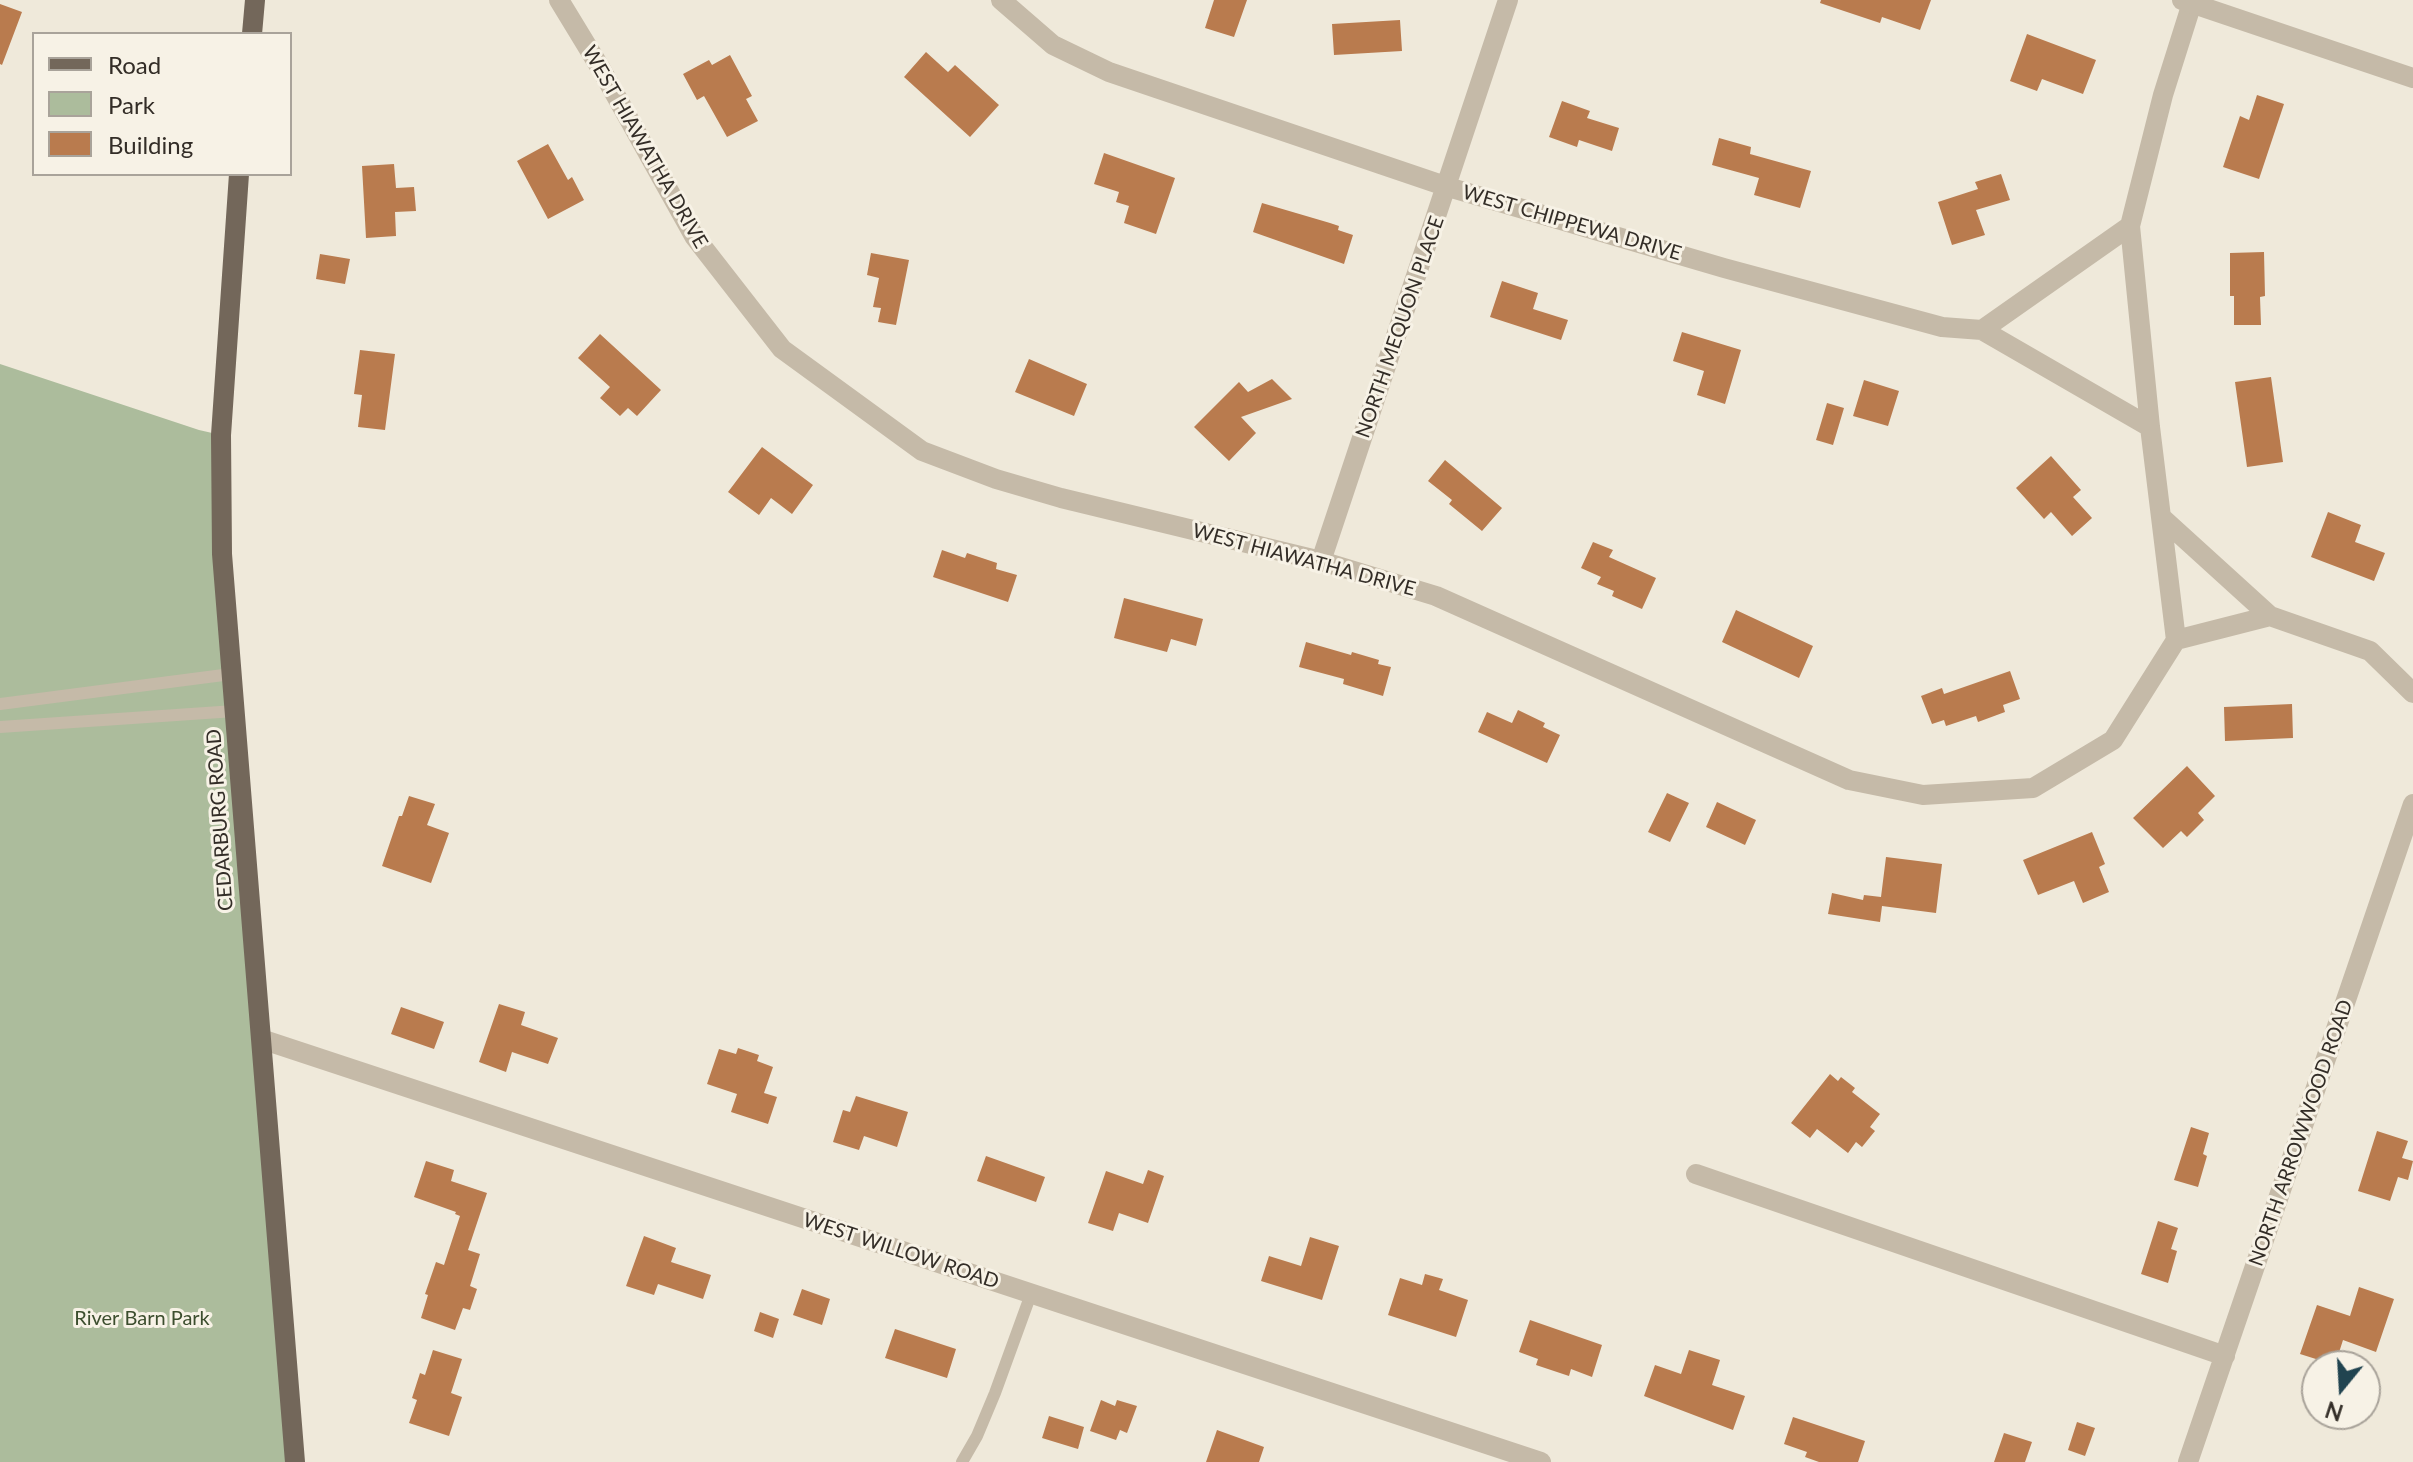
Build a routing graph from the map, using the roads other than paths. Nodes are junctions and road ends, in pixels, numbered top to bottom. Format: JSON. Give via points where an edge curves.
{"nodes":[{"id":1,"x":255,"y":0,"type":"edge"},
{"id":2,"x":559,"y":0,"type":"edge"},
{"id":3,"x":1001,"y":0,"type":"edge"},
{"id":4,"x":1508,"y":0,"type":"edge"},
{"id":5,"x":2187,"y":2,"type":"edge"},
{"id":6,"x":252,"y":32,"type":"edge"},
{"id":7,"x":2413,"y":78,"type":"edge"},
{"id":8,"x":239,"y":176,"type":"edge"},
{"id":9,"x":1448,"y":187,"type":"junction"},
{"id":10,"x":2130,"y":226,"type":"junction"},
{"id":11,"x":1982,"y":330,"type":"junction"},
{"id":12,"x":2150,"y":427,"type":"junction"},
{"id":13,"x":2161,"y":517,"type":"junction"},
{"id":14,"x":1321,"y":561,"type":"junction"},
{"id":15,"x":2270,"y":616,"type":"junction"},
{"id":16,"x":2176,"y":640,"type":"junction"},
{"id":17,"x":231,"y":674,"type":"junction"},
{"id":18,"x":2413,"y":693,"type":"edge"},
{"id":19,"x":0,"y":704,"type":"edge"},
{"id":20,"x":235,"y":711,"type":"junction"},
{"id":21,"x":0,"y":727,"type":"edge"},
{"id":22,"x":2413,"y":804,"type":"edge"},
{"id":23,"x":261,"y":1039,"type":"junction"},
{"id":24,"x":1696,"y":1174,"type":"dead end"},
{"id":25,"x":1031,"y":1294,"type":"junction"},
{"id":26,"x":2225,"y":1356,"type":"junction"},
{"id":27,"x":295,"y":1462,"type":"edge"},
{"id":28,"x":962,"y":1462,"type":"edge"},
{"id":29,"x":1541,"y":1462,"type":"edge"},
{"id":30,"x":2188,"y":1462,"type":"edge"}],
"edges":[{"from":1,"to":6,"type":"main road"},
{"from":2,"to":14,"type":"street","name":"WEST HIAWATHA DRIVE","via":[[694,236],[782,349],[922,451],[1061,498]]},
{"from":3,"to":9,"type":"street","name":"WEST CHIPPEWA DRIVE","via":[[1053,45],[1109,72]]},
{"from":4,"to":9,"type":"street","name":"NORTH MEQUON PLACE"},
{"from":5,"to":7,"type":"street"},
{"from":5,"to":10,"type":"street"},
{"from":8,"to":17,"type":"main road","name":"CEDARBURG ROAD","via":[[221,435]]},
{"from":9,"to":11,"type":"street","name":"WEST CHIPPEWA DRIVE","via":[[1942,327]]},
{"from":9,"to":14,"type":"street","name":"NORTH MEQUON PLACE"},
{"from":10,"to":11,"type":"street"},
{"from":10,"to":12,"type":"street"},
{"from":11,"to":12,"type":"street","name":"WEST CHIPPEWA DRIVE"},
{"from":12,"to":13,"type":"street"},
{"from":13,"to":15,"type":"street"},
{"from":13,"to":16,"type":"street"},
{"from":14,"to":16,"type":"street","name":"WEST HIAWATHA DRIVE","via":[[1436,596],[1849,780],[1923,795],[2033,788],[2113,740]]},
{"from":15,"to":16,"type":"street"},
{"from":15,"to":18,"type":"street","via":[[2370,651]]},
{"from":17,"to":19,"type":"lane"},
{"from":17,"to":20,"type":"main road","name":"CEDARBURG ROAD"},
{"from":20,"to":21,"type":"lane"},
{"from":20,"to":23,"type":"main road","name":"CEDARBURG ROAD"},
{"from":22,"to":26,"type":"street","name":"NORTH ARROWWOOD ROAD"},
{"from":23,"to":25,"type":"street","name":"WEST WILLOW ROAD"},
{"from":23,"to":27,"type":"main road","name":"CEDARBURG ROAD"},
{"from":24,"to":26,"type":"street"},
{"from":25,"to":28,"type":"lane","via":[[995,1393]]},
{"from":25,"to":29,"type":"street","name":"WEST WILLOW ROAD"},
{"from":26,"to":30,"type":"street","name":"NORTH ARROWWOOD ROAD"}]}
